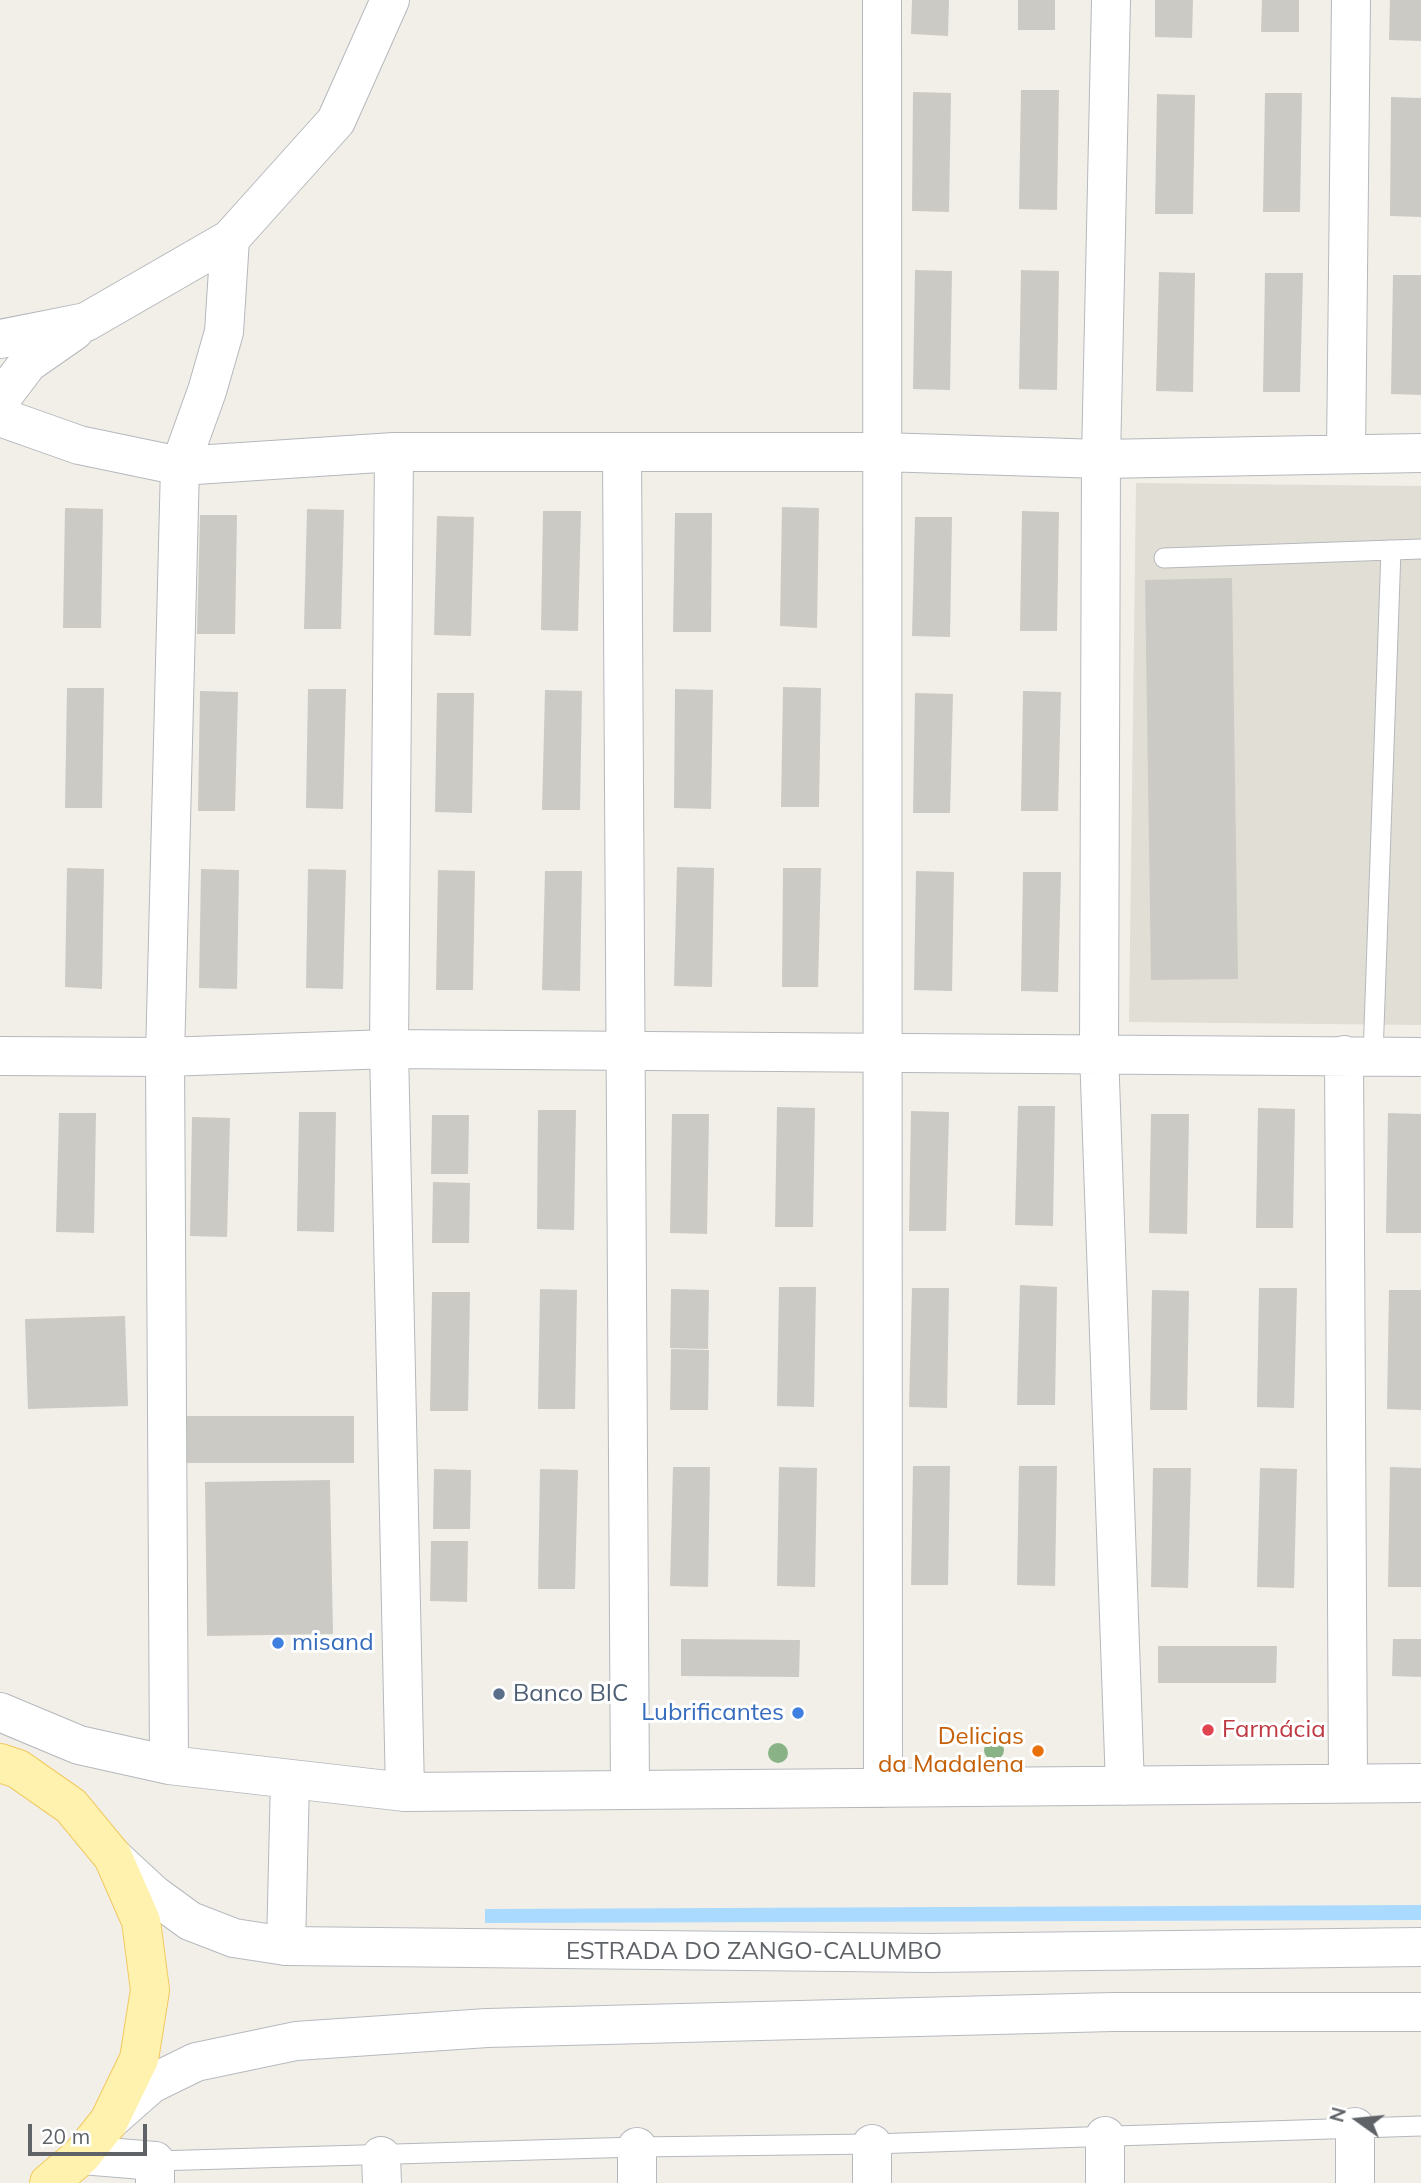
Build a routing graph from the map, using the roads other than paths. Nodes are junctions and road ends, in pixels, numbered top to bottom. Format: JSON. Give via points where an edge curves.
{"nodes":[{"id":1,"x":390,"y":0,"type":"edge"},
{"id":2,"x":882,"y":0,"type":"edge"},
{"id":3,"x":1111,"y":0,"type":"edge"},
{"id":4,"x":1351,"y":0,"type":"edge"},
{"id":5,"x":230,"y":239,"type":"junction"},
{"id":6,"x":86,"y":322,"type":"junction"},
{"id":7,"x":0,"y":339,"type":"edge"},
{"id":8,"x":0,"y":400,"type":"edge"},
{"id":9,"x":0,"y":417,"type":"edge"},
{"id":10,"x":394,"y":452,"type":"junction"},
{"id":11,"x":622,"y":452,"type":"junction"},
{"id":12,"x":882,"y":452,"type":"junction"},
{"id":13,"x":1421,"y":453,"type":"edge"},
{"id":14,"x":1346,"y":454,"type":"junction"},
{"id":15,"x":1101,"y":459,"type":"junction"},
{"id":16,"x":180,"y":466,"type":"junction"},
{"id":17,"x":1421,"y":549,"type":"edge"},
{"id":18,"x":1391,"y":550,"type":"junction"},
{"id":19,"x":1164,"y":558,"type":"dead end"},
{"id":20,"x":389,"y":1049,"type":"junction"},
{"id":21,"x":626,"y":1050,"type":"junction"},
{"id":22,"x":883,"y":1052,"type":"junction"},
{"id":23,"x":1099,"y":1052,"type":"junction"},
{"id":24,"x":1359,"y":1055,"type":"junction"},
{"id":25,"x":0,"y":1056,"type":"edge"},
{"id":26,"x":165,"y":1057,"type":"junction"},
{"id":27,"x":1421,"y":1057,"type":"edge"},
{"id":28,"x":0,"y":1712,"type":"edge"},
{"id":29,"x":0,"y":1722,"type":"edge"},
{"id":30,"x":0,"y":1763,"type":"edge"},
{"id":31,"x":169,"y":1765,"type":"junction"},
{"id":32,"x":290,"y":1779,"type":"junction"},
{"id":33,"x":1348,"y":1783,"type":"junction"},
{"id":34,"x":1421,"y":1783,"type":"edge"},
{"id":35,"x":1125,"y":1786,"type":"junction"},
{"id":36,"x":883,"y":1788,"type":"junction"},
{"id":37,"x":630,"y":1790,"type":"junction"},
{"id":38,"x":405,"y":1792,"type":"junction"},
{"id":39,"x":71,"y":1806,"type":"junction"},
{"id":40,"x":113,"y":1857,"type":"junction"},
{"id":41,"x":286,"y":1946,"type":"junction"},
{"id":42,"x":1421,"y":1947,"type":"edge"},
{"id":43,"x":1421,"y":2011,"type":"edge"},
{"id":44,"x":109,"y":2121,"type":"junction"},
{"id":45,"x":1421,"y":2126,"type":"edge"},
{"id":46,"x":1355,"y":2127,"type":"junction"},
{"id":47,"x":1105,"y":2136,"type":"junction"},
{"id":48,"x":872,"y":2144,"type":"junction"},
{"id":49,"x":82,"y":2155,"type":"junction"},
{"id":50,"x":637,"y":2165,"type":"edge"},
{"id":51,"x":382,"y":2170,"type":"edge"},
{"id":52,"x":155,"y":2172,"type":"edge"},
{"id":53,"x":49,"y":2183,"type":"edge"},
{"id":54,"x":872,"y":2183,"type":"edge"},
{"id":55,"x":1105,"y":2183,"type":"edge"},
{"id":56,"x":1354,"y":2183,"type":"edge"}],
"edges":[{"from":1,"to":5,"type":"street","via":[[336,121]]},
{"from":2,"to":12,"type":"street"},
{"from":3,"to":15,"type":"street"},
{"from":4,"to":14,"type":"street"},
{"from":5,"to":6,"type":"street"},
{"from":5,"to":16,"type":"street","via":[[224,331]]},
{"from":6,"to":7,"type":"street"},
{"from":6,"to":8,"type":"street","via":[[27,363]]},
{"from":9,"to":16,"type":"street","via":[[79,445]]},
{"from":10,"to":11,"type":"street"},
{"from":10,"to":16,"type":"street"},
{"from":10,"to":20,"type":"street"},
{"from":11,"to":12,"type":"street"},
{"from":11,"to":21,"type":"street"},
{"from":12,"to":15,"type":"street"},
{"from":12,"to":22,"type":"street"},
{"from":13,"to":14,"type":"street"},
{"from":14,"to":15,"type":"street"},
{"from":15,"to":23,"type":"street"},
{"from":16,"to":26,"type":"street"},
{"from":17,"to":18,"type":"lane"},
{"from":18,"to":19,"type":"lane"},
{"from":18,"to":24,"type":"lane"},
{"from":20,"to":21,"type":"street"},
{"from":20,"to":26,"type":"street"},
{"from":20,"to":38,"type":"street"},
{"from":21,"to":22,"type":"street"},
{"from":21,"to":37,"type":"street"},
{"from":22,"to":23,"type":"street"},
{"from":22,"to":36,"type":"street"},
{"from":23,"to":24,"type":"street"},
{"from":23,"to":35,"type":"street"},
{"from":24,"to":27,"type":"street"},
{"from":24,"to":33,"type":"street"},
{"from":25,"to":26,"type":"street"},
{"from":26,"to":31,"type":"street"},
{"from":28,"to":31,"type":"street","via":[[79,1745]]},
{"from":29,"to":39,"type":"street"},
{"from":30,"to":39,"type":"main road","via":[[18,1769]]},
{"from":31,"to":32,"type":"street"},
{"from":32,"to":38,"type":"street"},
{"from":32,"to":41,"type":"street"},
{"from":33,"to":34,"type":"street"},
{"from":33,"to":35,"type":"street"},
{"from":35,"to":36,"type":"street"},
{"from":36,"to":37,"type":"street"},
{"from":37,"to":38,"type":"street"},
{"from":39,"to":40,"type":"main road"},
{"from":40,"to":41,"type":"street","name":"ESTRADA DO ZANGO-CALUMBO","via":[[190,1921],[234,1938]]},
{"from":40,"to":44,"type":"main road","via":[[141,1921],[150,1990],[139,2059]]},
{"from":41,"to":42,"type":"street","name":"ESTRADA DO ZANGO-CALUMBO","via":[[903,1953]]},
{"from":43,"to":44,"type":"street","via":[[1113,2012],[487,2028],[296,2041],[196,2062],[151,2084]]},
{"from":44,"to":49,"type":"main road"},
{"from":45,"to":46,"type":"lane"},
{"from":46,"to":47,"type":"lane"},
{"from":46,"to":56,"type":"street"},
{"from":47,"to":48,"type":"lane"},
{"from":47,"to":55,"type":"street"},
{"from":48,"to":50,"type":"lane"},
{"from":48,"to":54,"type":"street"},
{"from":49,"to":52,"type":"street"},
{"from":49,"to":53,"type":"main road"},
{"from":50,"to":51,"type":"lane"},
{"from":51,"to":52,"type":"lane"}]}
